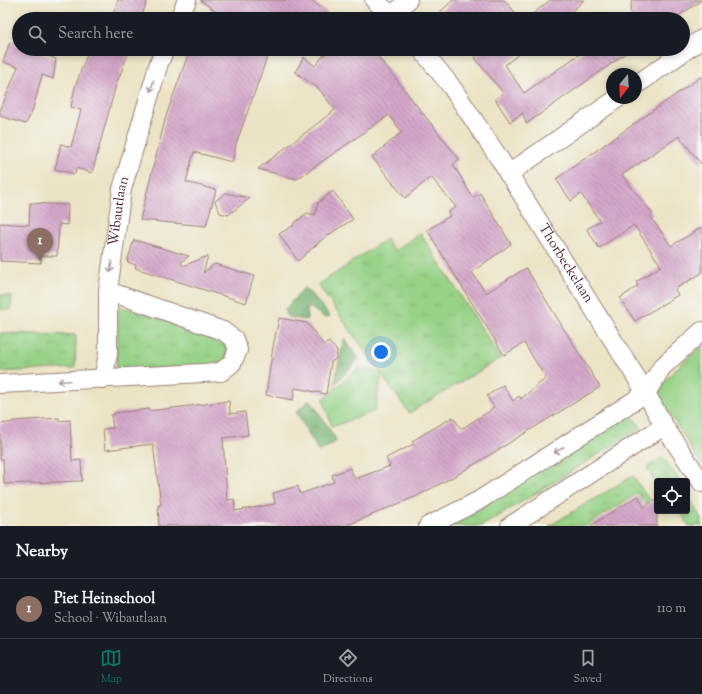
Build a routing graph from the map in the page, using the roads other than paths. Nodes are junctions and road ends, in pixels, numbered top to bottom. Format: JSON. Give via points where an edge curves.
{"nodes":[{"id":1,"x":187,"y":0,"type":"edge"},
{"id":2,"x":374,"y":0,"type":"edge"},
{"id":3,"x":408,"y":0,"type":"edge"},
{"id":4,"x":182,"y":12,"type":"edge"},
{"id":5,"x":388,"y":12,"type":"edge"},
{"id":6,"x":398,"y":12,"type":"edge"},
{"id":7,"x":702,"y":40,"type":"edge"},
{"id":8,"x":690,"y":48,"type":"edge"},
{"id":9,"x":162,"y":56,"type":"edge"},
{"id":10,"x":427,"y":56,"type":"edge"},
{"id":11,"x":679,"y":56,"type":"edge"},
{"id":12,"x":642,"y":81,"type":"edge"},
{"id":13,"x":609,"y":104,"type":"edge"},
{"id":14,"x":508,"y":174,"type":"junction"},
{"id":15,"x":108,"y":291,"type":"junction"},
{"id":16,"x":702,"y":331,"type":"edge"},
{"id":17,"x":103,"y":379,"type":"junction"},
{"id":18,"x":0,"y":384,"type":"edge"},
{"id":19,"x":646,"y":393,"type":"junction"},
{"id":20,"x":664,"y":426,"type":"junction"},
{"id":21,"x":702,"y":483,"type":"edge"},
{"id":22,"x":428,"y":526,"type":"edge"},
{"id":23,"x":510,"y":526,"type":"edge"}],
"edges":[{"from":1,"to":4,"type":"street"},
{"from":2,"to":5,"type":"street"},
{"from":3,"to":6,"type":"street"},
{"from":7,"to":8,"type":"street"},
{"from":9,"to":15,"type":"street","name":"Wibautlaan","one_way":true,"via":[[122,189]]},
{"from":10,"to":14,"type":"street","name":"Thorbeckelaan","via":[[451,86]]},
{"from":11,"to":12,"type":"street"},
{"from":13,"to":14,"type":"street"},
{"from":14,"to":19,"type":"street","name":"Thorbeckelaan"},
{"from":15,"to":17,"type":"street","name":"Wibautlaan","via":[[108,354]]},
{"from":15,"to":17,"type":"street","via":[[223,331],[234,339],[238,350],[232,363],[221,372]]},
{"from":16,"to":19,"type":"street","via":[[662,367]]},
{"from":17,"to":18,"type":"street","one_way":true},
{"from":19,"to":20,"type":"street","name":"Thorbeckelaan"},
{"from":19,"to":22,"type":"street","one_way":true,"via":[[478,501]]},
{"from":20,"to":21,"type":"street","name":"Thorbeckelaan"},
{"from":20,"to":23,"type":"street"}]}
